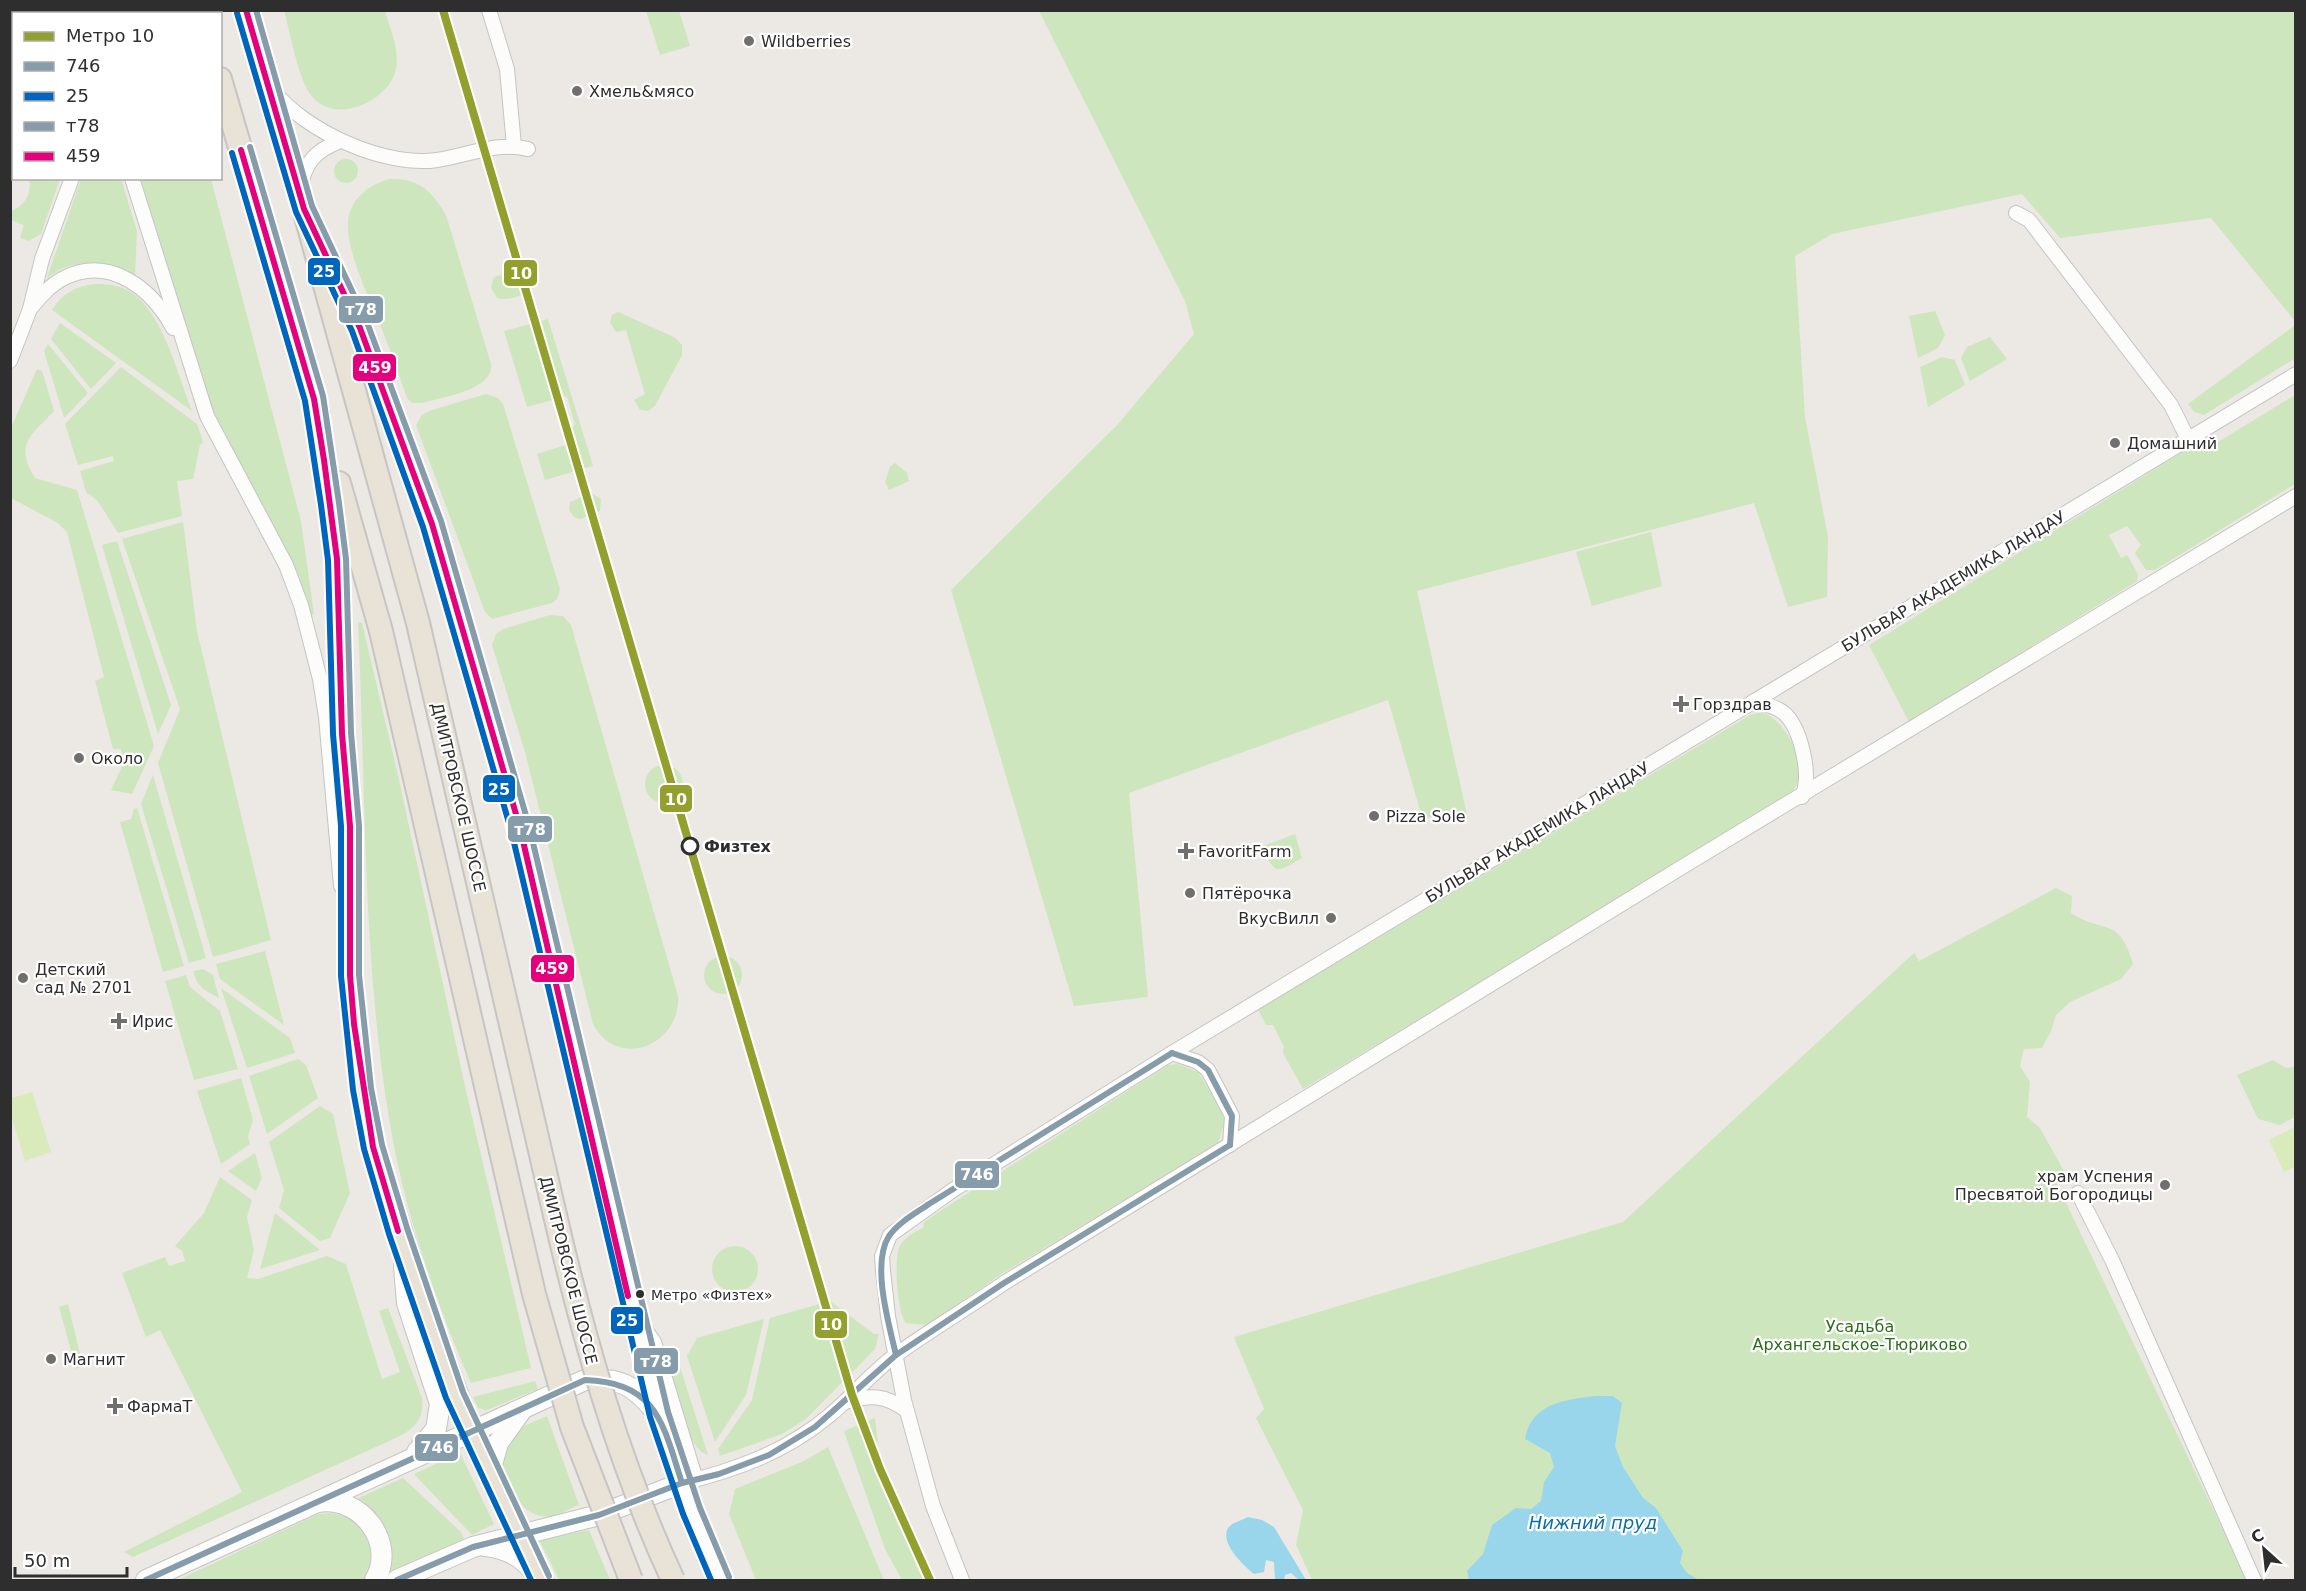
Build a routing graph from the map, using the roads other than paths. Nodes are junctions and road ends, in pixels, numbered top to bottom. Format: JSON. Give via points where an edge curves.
{"nodes":[{"id":1,"x":246,"y":10,"type":"edge"},
{"id":2,"x":489,"y":10,"type":"edge"},
{"id":3,"x":267,"y":82,"type":"junction"},
{"id":4,"x":222,"y":85,"type":"edge"},
{"id":5,"x":340,"y":141,"type":"junction"},
{"id":6,"x":71,"y":180,"type":"edge"},
{"id":7,"x":133,"y":180,"type":"edge"},
{"id":8,"x":302,"y":201,"type":"junction"},
{"id":9,"x":2016,"y":213,"type":"dead end"},
{"id":10,"x":30,"y":309,"type":"junction"},
{"id":11,"x":186,"y":352,"type":"junction"},
{"id":12,"x":10,"y":361,"type":"edge"},
{"id":13,"x":2295,"y":374,"type":"edge"},
{"id":14,"x":314,"y":399,"type":"junction"},
{"id":15,"x":2188,"y":440,"type":"junction"},
{"id":16,"x":2295,"y":496,"type":"edge"},
{"id":17,"x":1754,"y":701,"type":"junction"},
{"id":18,"x":1802,"y":797,"type":"junction"},
{"id":19,"x":350,"y":975,"type":"junction"},
{"id":20,"x":1172,"y":1053,"type":"junction"},
{"id":21,"x":1230,"y":1145,"type":"junction"},
{"id":22,"x":2078,"y":1192,"type":"dead end"},
{"id":23,"x":406,"y":1253,"type":"junction"},
{"id":24,"x":632,"y":1310,"type":"junction"},
{"id":25,"x":896,"y":1355,"type":"junction"},
{"id":26,"x":843,"y":1402,"type":"junction"},
{"id":27,"x":525,"y":1407,"type":"junction"},
{"id":28,"x":907,"y":1411,"type":"junction"},
{"id":29,"x":659,"y":1415,"type":"junction"},
{"id":30,"x":470,"y":1431,"type":"junction"},
{"id":31,"x":410,"y":1458,"type":"junction"},
{"id":32,"x":489,"y":1472,"type":"junction"},
{"id":33,"x":689,"y":1482,"type":"junction"},
{"id":34,"x":312,"y":1503,"type":"junction"},
{"id":35,"x":520,"y":1535,"type":"junction"},
{"id":36,"x":473,"y":1547,"type":"junction"},
{"id":37,"x":146,"y":1581,"type":"edge"},
{"id":38,"x":375,"y":1581,"type":"edge"},
{"id":39,"x":397,"y":1581,"type":"edge"},
{"id":40,"x":541,"y":1581,"type":"edge"},
{"id":41,"x":631,"y":1581,"type":"edge"},
{"id":42,"x":673,"y":1581,"type":"edge"},
{"id":43,"x":721,"y":1581,"type":"edge"},
{"id":44,"x":962,"y":1581,"type":"edge"},
{"id":45,"x":2254,"y":1581,"type":"edge"}],
"edges":[{"from":1,"to":3,"type":"highway","name":"ДМИТРОВСКОЕ ШОССЕ"},
{"from":2,"to":5,"type":"street","via":[[507,69],[521,147],[435,160],[408,160]]},
{"from":3,"to":5,"type":"street","via":[[280,100]]},
{"from":3,"to":8,"type":"highway","name":"ДМИТРОВСКОЕ ШОССЕ"},
{"from":4,"to":14,"type":"highway"},
{"from":5,"to":8,"type":"street","via":[[320,149],[309,160]]},
{"from":6,"to":10,"type":"street","via":[[42,259]]},
{"from":7,"to":11,"type":"street"},
{"from":8,"to":24,"type":"main road","via":[[360,328],[435,535],[520,828]]},
{"from":8,"to":42,"type":"highway","name":"ДМИТРОВСКОЕ ШОССЕ","bridge":true,"via":[[418,623],[572,1290],[605,1406]]},
{"from":9,"to":15,"type":"street","via":[[2029,220],[2171,405]]},
{"from":10,"to":11,"type":"street","via":[[63,278],[90,271],[114,273],[136,283],[156,300]]},
{"from":10,"to":12,"type":"street"},
{"from":11,"to":19,"type":"street","via":[[214,434],[286,565],[313,650],[328,729]]},
{"from":13,"to":15,"type":"street","name":"БУЛЬВАР АКАДЕМИКА ЛАНДАУ"},
{"from":14,"to":19,"type":"highway","via":[[337,559],[342,734],[350,826]]},
{"from":14,"to":41,"type":"highway","bridge":true,"via":[[381,631],[537,1306],[572,1427]]},
{"from":15,"to":17,"type":"street","name":"БУЛЬВАР АКАДЕМИКА ЛАНДАУ"},
{"from":16,"to":18,"type":"street"},
{"from":17,"to":18,"type":"street","via":[[1778,709],[1794,728],[1807,770],[1807,787]]},
{"from":17,"to":20,"type":"street","name":"БУЛЬВАР АКАДЕМИКА ЛАНДАУ"},
{"from":18,"to":21,"type":"street"},
{"from":19,"to":23,"type":"highway","via":[[362,1089],[373,1147]]},
{"from":20,"to":21,"type":"street","via":[[1208,1070],[1232,1116]]},
{"from":20,"to":25,"type":"street","name":"БУЛЬВАР АКАДЕМИКА ЛАНДАУ","via":[[952,1190],[890,1235],[882,1263]]},
{"from":21,"to":25,"type":"street","via":[[1004,1283]]},
{"from":22,"to":45,"type":"street"},
{"from":23,"to":30,"type":"highway"},
{"from":23,"to":31,"type":"main road","via":[[407,1303],[440,1404],[436,1429]]},
{"from":24,"to":29,"type":"main road"},
{"from":24,"to":33,"type":"street","via":[[654,1342]]},
{"from":25,"to":26,"type":"street"},
{"from":25,"to":28,"type":"street","name":"БУЛЬВАР АКАДЕМИКА ЛАНДАУ"},
{"from":26,"to":28,"type":"street","via":[[878,1396]]},
{"from":26,"to":33,"type":"street","via":[[815,1428],[769,1455]]},
{"from":27,"to":29,"type":"main road","via":[[585,1380],[605,1378],[635,1389]]},
{"from":27,"to":30,"type":"main road"},
{"from":27,"to":32,"type":"main road","via":[[498,1443]]},
{"from":28,"to":44,"type":"street","name":"БУЛЬВАР АКАДЕМИКА ЛАНДАУ","via":[[933,1506]]},
{"from":29,"to":33,"type":"main road"},
{"from":30,"to":31,"type":"main road"},
{"from":30,"to":32,"type":"highway"},
{"from":31,"to":34,"type":"main road"},
{"from":32,"to":35,"type":"highway"},
{"from":33,"to":35,"type":"main road","via":[[599,1515]]},
{"from":33,"to":43,"type":"main road"},
{"from":34,"to":37,"type":"main road"},
{"from":34,"to":38,"type":"main road","via":[[337,1502],[367,1519],[378,1538],[381,1554]]},
{"from":35,"to":36,"type":"main road"},
{"from":35,"to":40,"type":"highway"},
{"from":36,"to":39,"type":"main road"},
{"from":36,"to":40,"type":"main road","via":[[504,1549],[525,1562]]}]}
